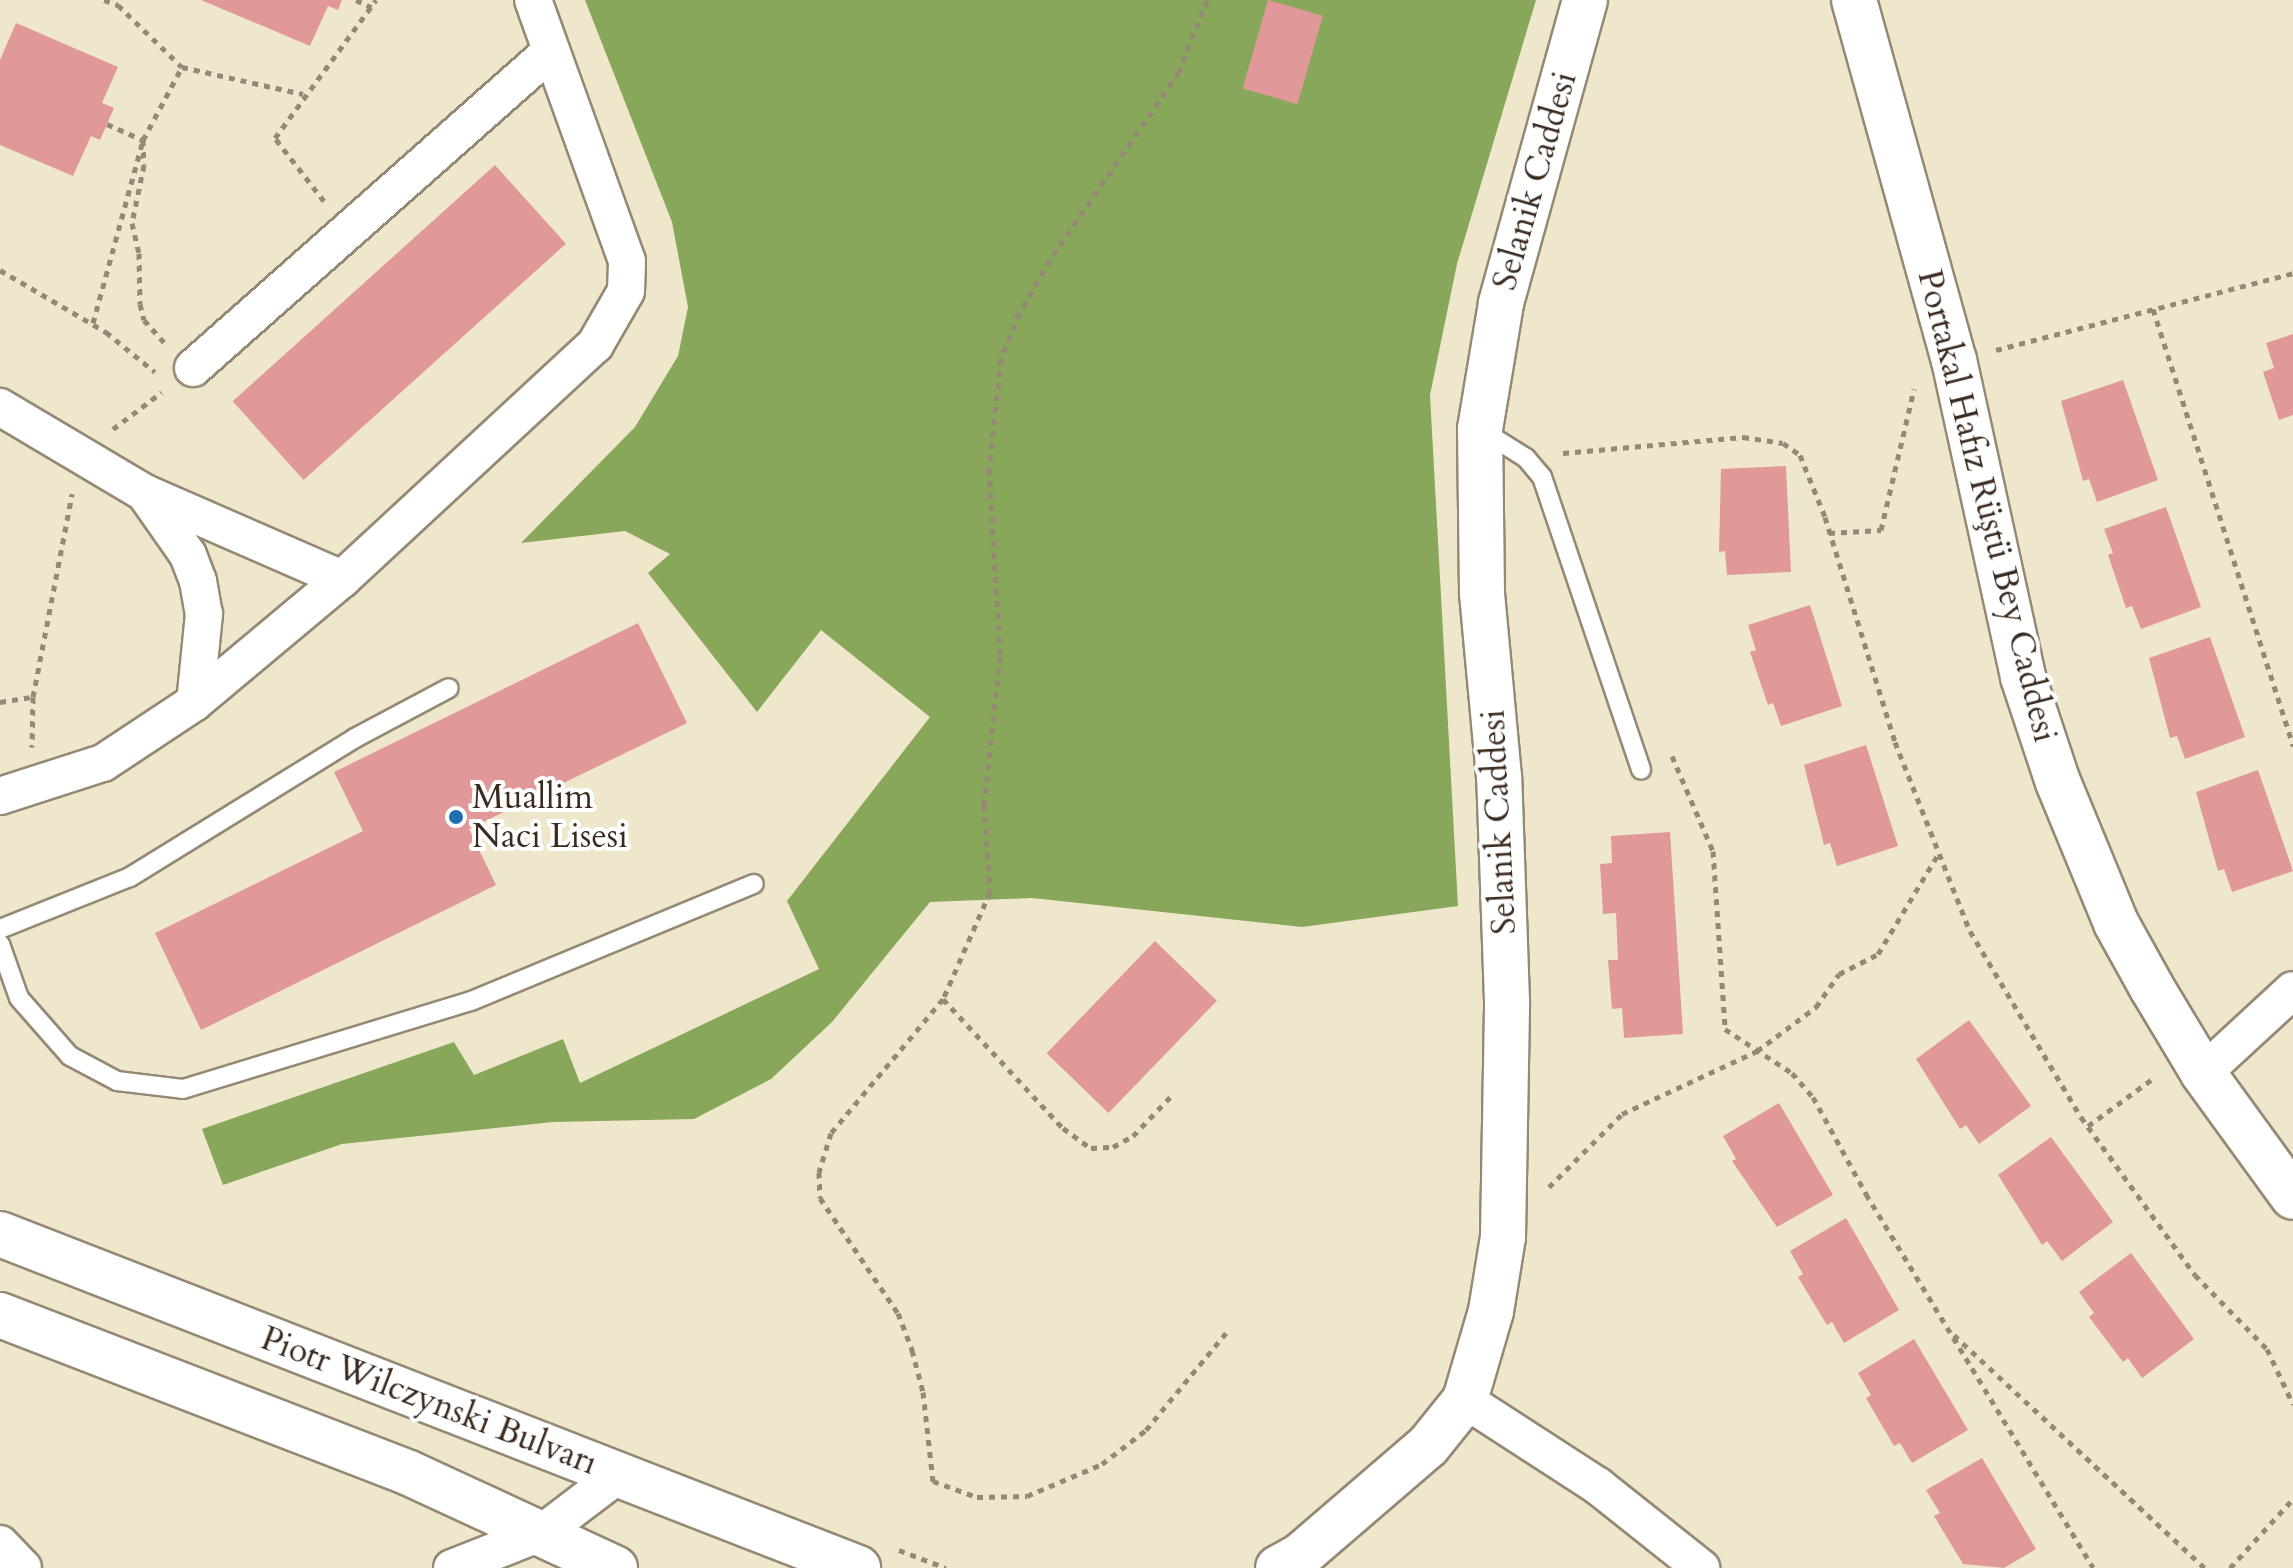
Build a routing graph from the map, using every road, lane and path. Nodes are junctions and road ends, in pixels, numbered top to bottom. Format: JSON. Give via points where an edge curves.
{"nodes":[{"id":1,"x":104,"y":0,"type":"edge"},
{"id":2,"x":356,"y":0,"type":"edge"},
{"id":3,"x":376,"y":0,"type":"edge"},
{"id":4,"x":533,"y":0,"type":"edge"},
{"id":5,"x":1207,"y":0,"type":"edge"},
{"id":6,"x":1585,"y":0,"type":"edge"},
{"id":7,"x":1854,"y":0,"type":"edge"},
{"id":8,"x":119,"y":3,"type":"edge"},
{"id":9,"x":371,"y":7,"type":"junction"},
{"id":10,"x":551,"y":51,"type":"junction"},
{"id":11,"x":182,"y":67,"type":"junction"},
{"id":12,"x":303,"y":94,"type":"junction"},
{"id":13,"x":107,"y":124,"type":"dead end"},
{"id":14,"x":143,"y":140,"type":"junction"},
{"id":15,"x":347,"y":230,"type":"junction"},
{"id":16,"x":0,"y":270,"type":"edge"},
{"id":17,"x":2293,"y":273,"type":"edge"},
{"id":18,"x":2153,"y":309,"type":"junction"},
{"id":19,"x":93,"y":323,"type":"junction"},
{"id":20,"x":1954,"y":360,"type":"junction"},
{"id":21,"x":182,"y":377,"type":"junction"},
{"id":22,"x":0,"y":407,"type":"edge"},
{"id":23,"x":1480,"y":429,"type":"junction"},
{"id":24,"x":79,"y":455,"type":"junction"},
{"id":25,"x":1567,"y":465,"type":"dead end"},
{"id":26,"x":145,"y":493,"type":"junction"},
{"id":27,"x":1829,"y":533,"type":"junction"},
{"id":28,"x":342,"y":579,"type":"junction"},
{"id":29,"x":449,"y":688,"type":"dead end"},
{"id":30,"x":33,"y":697,"type":"junction"},
{"id":31,"x":0,"y":702,"type":"edge"},
{"id":32,"x":195,"y":702,"type":"junction"},
{"id":33,"x":1666,"y":744,"type":"dead end"},
{"id":34,"x":2293,"y":746,"type":"edge"},
{"id":35,"x":1641,"y":770,"type":"dead end"},
{"id":36,"x":15,"y":792,"type":"edge"},
{"id":37,"x":1939,"y":853,"type":"junction"},
{"id":38,"x":754,"y":884,"type":"dead end"},
{"id":39,"x":0,"y":929,"type":"edge"},
{"id":40,"x":0,"y":944,"type":"edge"},
{"id":41,"x":2293,"y":990,"type":"edge"},
{"id":42,"x":943,"y":999,"type":"junction"},
{"id":43,"x":1757,"y":1051,"type":"junction"},
{"id":44,"x":2197,"y":1062,"type":"junction"},
{"id":45,"x":1172,"y":1095,"type":"dead end"},
{"id":46,"x":2088,"y":1126,"type":"junction"},
{"id":47,"x":2293,"y":1197,"type":"edge"},
{"id":48,"x":0,"y":1234,"type":"edge"},
{"id":49,"x":1503,"y":1237,"type":"junction"},
{"id":50,"x":0,"y":1315,"type":"edge"},
{"id":51,"x":1949,"y":1330,"type":"junction"},
{"id":52,"x":1226,"y":1333,"type":"dead end"},
{"id":53,"x":1465,"y":1400,"type":"junction"},
{"id":54,"x":2293,"y":1404,"type":"edge"},
{"id":55,"x":618,"y":1475,"type":"junction"},
{"id":56,"x":2293,"y":1499,"type":"edge"},
{"id":57,"x":543,"y":1532,"type":"junction"},
{"id":58,"x":0,"y":1544,"type":"edge"},
{"id":59,"x":23,"y":1568,"type":"edge"},
{"id":60,"x":452,"y":1568,"type":"edge"},
{"id":61,"x":615,"y":1568,"type":"edge"},
{"id":62,"x":858,"y":1568,"type":"edge"},
{"id":63,"x":1278,"y":1568,"type":"edge"},
{"id":64,"x":1701,"y":1568,"type":"edge"},
{"id":65,"x":2093,"y":1568,"type":"edge"},
{"id":66,"x":2205,"y":1568,"type":"edge"},
{"id":67,"x":2230,"y":1568,"type":"edge"}],
"edges":[{"from":1,"to":8,"type":"path"},
{"from":2,"to":9,"type":"path"},
{"from":3,"to":9,"type":"path"},
{"from":4,"to":10,"type":"street"},
{"from":5,"to":42,"type":"path","via":[[1179,72],[1050,260],[1019,313],[1001,359],[989,469],[1000,656],[984,805],[990,892]]},
{"from":6,"to":23,"type":"main road","name":"Selanik Caddesi","via":[[1501,303]]},
{"from":7,"to":20,"type":"main road","name":"Portakal Hafız Rüştü Bey Caddesi"},
{"from":8,"to":11,"type":"path"},
{"from":9,"to":12,"type":"path"},
{"from":10,"to":15,"type":"street"},
{"from":10,"to":28,"type":"street","via":[[620,231],[626,291],[595,345]]},
{"from":11,"to":12,"type":"path"},
{"from":11,"to":14,"type":"path"},
{"from":12,"to":15,"type":"path","via":[[275,138]]},
{"from":13,"to":14,"type":"path"},
{"from":14,"to":19,"type":"path"},
{"from":14,"to":21,"type":"path","via":[[144,165],[132,223],[139,253],[140,304]]},
{"from":15,"to":21,"type":"street"},
{"from":16,"to":19,"type":"path"},
{"from":17,"to":18,"type":"path"},
{"from":18,"to":20,"type":"path"},
{"from":18,"to":34,"type":"path"},
{"from":19,"to":21,"type":"path"},
{"from":20,"to":27,"type":"path","via":[[1918,371],[1881,530]]},
{"from":20,"to":44,"type":"main road","name":"Portakal Hafız Rüştü Bey Caddesi","via":[[2004,604],[2038,726],[2116,923]]},
{"from":21,"to":24,"type":"path"},
{"from":22,"to":24,"type":"street"},
{"from":23,"to":35,"type":"lane","via":[[1526,458],[1542,477]]},
{"from":23,"to":49,"type":"main road","name":"Selanik Caddesi","via":[[1482,593],[1499,777],[1507,1001]]},
{"from":24,"to":26,"type":"street"},
{"from":24,"to":30,"type":"path"},
{"from":25,"to":27,"type":"path","via":[[1562,451],[1743,437],[1783,443],[1800,455]]},
{"from":26,"to":28,"type":"street"},
{"from":26,"to":32,"type":"street","via":[[174,532],[198,581],[204,614]]},
{"from":27,"to":37,"type":"path","via":[[1895,742]]},
{"from":28,"to":32,"type":"street"},
{"from":29,"to":39,"type":"lane","via":[[355,738],[130,877]]},
{"from":30,"to":31,"type":"path"},
{"from":30,"to":36,"type":"path"},
{"from":32,"to":36,"type":"street","via":[[103,763]]},
{"from":33,"to":43,"type":"path","via":[[1713,851],[1725,1029]]},
{"from":37,"to":43,"type":"path","via":[[1878,954],[1839,974],[1816,1007]]},
{"from":37,"to":46,"type":"path","via":[[1970,931],[2002,991]]},
{"from":38,"to":40,"type":"lane","via":[[471,1001],[183,1089],[117,1081],[70,1056],[19,998]]},
{"from":41,"to":44,"type":"street"},
{"from":42,"to":45,"type":"path","via":[[1063,1128],[1091,1148],[1113,1147],[1133,1136]]},
{"from":42,"to":52,"type":"path","via":[[874,1089],[831,1133],[819,1172],[820,1198],[898,1313],[912,1350],[923,1392],[933,1481],[977,1497],[1027,1496],[1102,1464],[1146,1430]]},
{"from":43,"to":49,"type":"path","via":[[1622,1114]]},
{"from":43,"to":51,"type":"path","via":[[1792,1073],[1813,1097]]},
{"from":44,"to":46,"type":"path"},
{"from":44,"to":47,"type":"main road","name":"Portakal Hafız Rüştü Bey Caddesi"},
{"from":46,"to":54,"type":"path","via":[[2195,1275],[2267,1349]]},
{"from":48,"to":55,"type":"main road","name":"Piotr Wilczynski Bulvarı"},
{"from":49,"to":53,"type":"main road","name":"Selanik Caddesi","via":[[1491,1311]]},
{"from":50,"to":57,"type":"main road","via":[[409,1473]]},
{"from":51,"to":65,"type":"path"},
{"from":51,"to":66,"type":"path"},
{"from":53,"to":63,"type":"main road","name":"Selanik Caddesi","via":[[1393,1477],[1300,1556]]},
{"from":53,"to":64,"type":"street","via":[[1598,1486]]},
{"from":55,"to":57,"type":"street"},
{"from":55,"to":62,"type":"main road","name":"Piotr Wilczynski Bulvarı"},
{"from":56,"to":67,"type":"path"},
{"from":57,"to":60,"type":"street"},
{"from":57,"to":61,"type":"main road"},
{"from":58,"to":59,"type":"street"}]}
